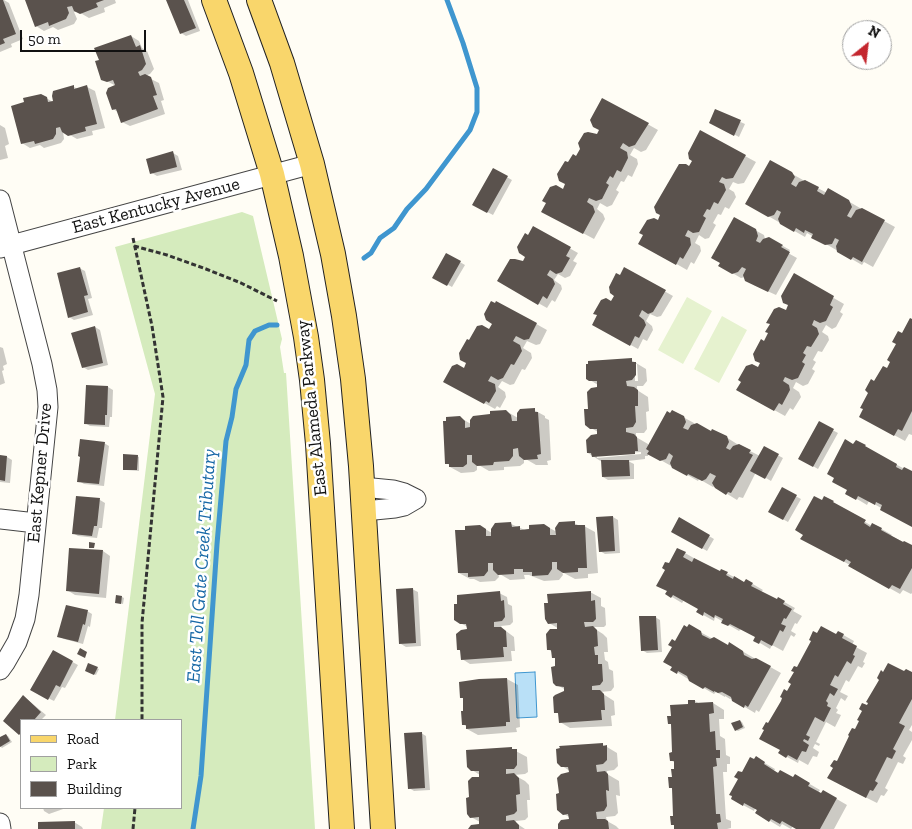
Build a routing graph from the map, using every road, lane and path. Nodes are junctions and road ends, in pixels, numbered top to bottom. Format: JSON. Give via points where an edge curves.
{"nodes":[{"id":1,"x":214,"y":0,"type":"edge"},
{"id":2,"x":259,"y":0,"type":"edge"},
{"id":3,"x":312,"y":164,"type":"junction"},
{"id":4,"x":272,"y":174,"type":"junction"},
{"id":5,"x":0,"y":200,"type":"edge"},
{"id":6,"x":133,"y":238,"type":"dead end"},
{"id":7,"x":134,"y":246,"type":"junction"},
{"id":8,"x":5,"y":247,"type":"edge"},
{"id":9,"x":276,"y":301,"type":"dead end"},
{"id":10,"x":362,"y":487,"type":"junction"},
{"id":11,"x":364,"y":511,"type":"junction"},
{"id":12,"x":0,"y":520,"type":"edge"},
{"id":13,"x":36,"y":523,"type":"junction"},
{"id":14,"x":0,"y":670,"type":"edge"},
{"id":15,"x":142,"y":719,"type":"edge"},
{"id":16,"x":135,"y":809,"type":"edge"},
{"id":17,"x":0,"y":823,"type":"edge"},
{"id":18,"x":1,"y":829,"type":"edge"},
{"id":19,"x":133,"y":829,"type":"edge"},
{"id":20,"x":342,"y":829,"type":"edge"},
{"id":21,"x":383,"y":829,"type":"edge"}],
"edges":[{"from":1,"to":4,"type":"main road","name":"East Alameda Parkway","via":[[241,73]]},
{"from":2,"to":3,"type":"main road"},
{"from":3,"to":4,"type":"street","name":"East Kentucky Avenue"},
{"from":3,"to":10,"type":"main road","via":[[332,246],[344,316],[357,411]]},
{"from":4,"to":8,"type":"street","name":"East Kentucky Avenue"},
{"from":4,"to":20,"type":"main road","name":"East Alameda Parkway","via":[[296,278],[313,388]]},
{"from":5,"to":8,"type":"street","name":"East Kepner Drive"},
{"from":6,"to":7,"type":"path"},
{"from":7,"to":9,"type":"path","via":[[206,268]]},
{"from":7,"to":15,"type":"path","via":[[152,326],[163,397],[142,623]]},
{"from":8,"to":13,"type":"street","name":"East Kepner Drive","via":[[42,364],[47,390],[47,424]]},
{"from":10,"to":11,"type":"main road"},
{"from":10,"to":11,"type":"street","via":[[393,490],[416,499],[404,506]]},
{"from":11,"to":21,"type":"main road"},
{"from":12,"to":13,"type":"street"},
{"from":13,"to":14,"type":"street","name":"East Kepner Drive","via":[[25,619]]},
{"from":16,"to":19,"type":"path"},
{"from":17,"to":18,"type":"street"}]}
